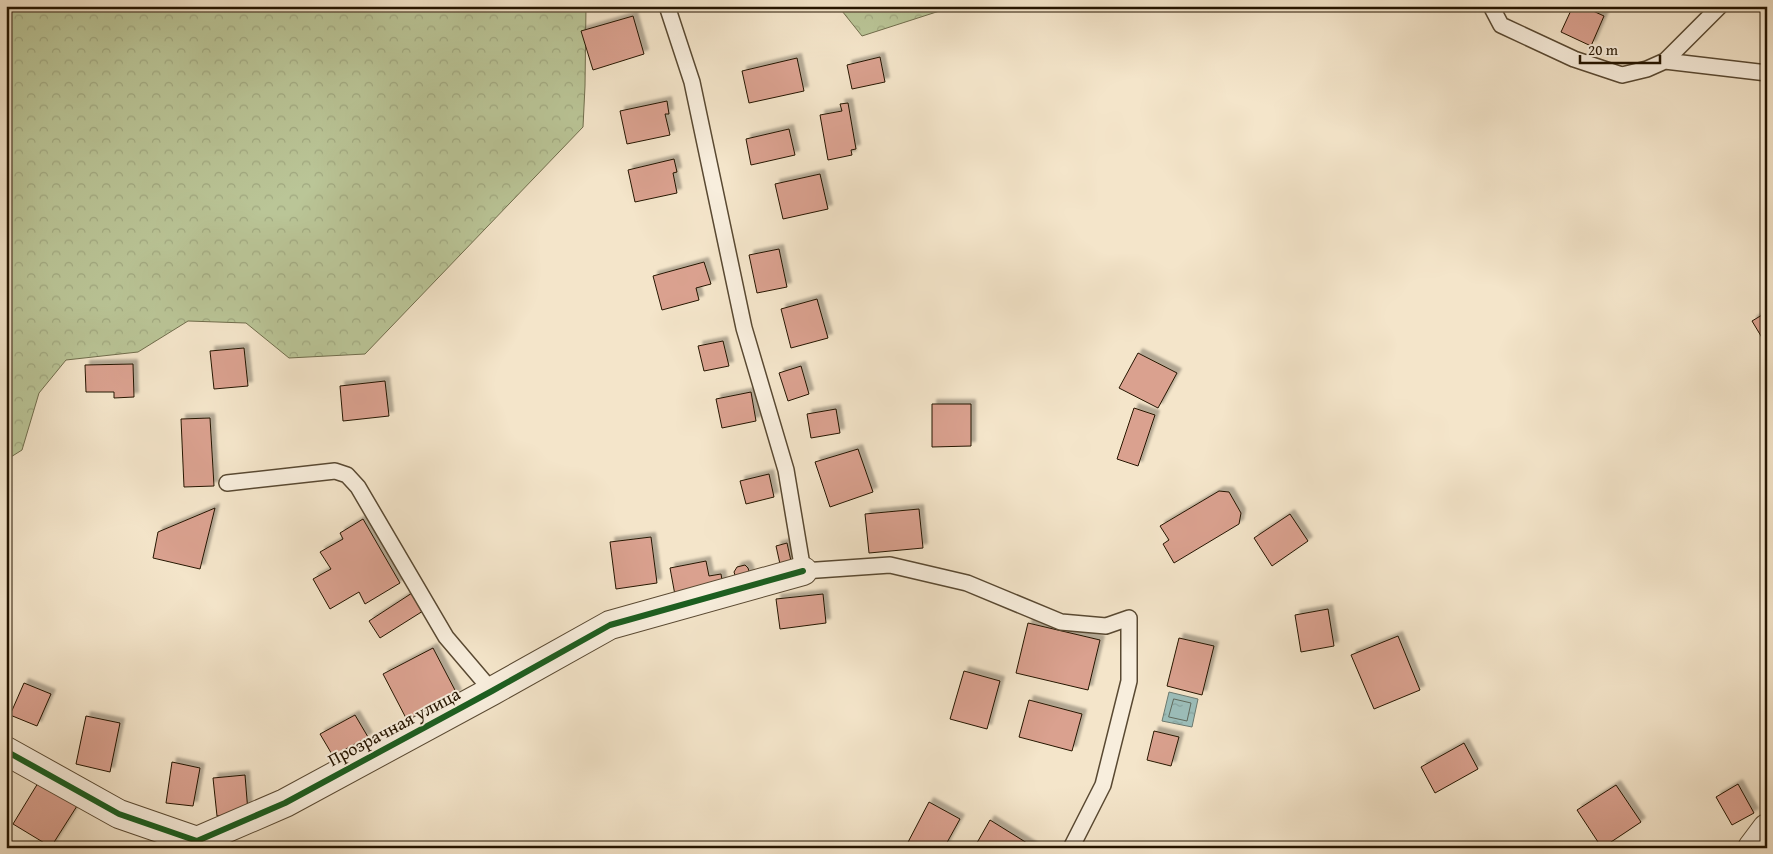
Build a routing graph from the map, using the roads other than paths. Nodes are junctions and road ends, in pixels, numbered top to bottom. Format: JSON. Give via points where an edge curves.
{"nodes":[{"id":1,"x":667,"y":6,"type":"edge"},
{"id":2,"x":1491,"y":6,"type":"edge"},
{"id":3,"x":1720,"y":6,"type":"edge"},
{"id":4,"x":1665,"y":61,"type":"junction"},
{"id":5,"x":1767,"y":73,"type":"edge"},
{"id":6,"x":227,"y":483,"type":"dead end"},
{"id":7,"x":803,"y":571,"type":"junction"},
{"id":8,"x":492,"y":691,"type":"junction"},
{"id":9,"x":6,"y":751,"type":"edge"},
{"id":10,"x":1767,"y":828,"type":"edge"},
{"id":11,"x":200,"y":844,"type":"edge"},
{"id":12,"x":1071,"y":848,"type":"edge"},
{"id":13,"x":1752,"y":848,"type":"edge"}],
"edges":[{"from":1,"to":7,"type":"lane","via":[[692,82],[744,328],[786,470]]},
{"from":2,"to":4,"type":"lane","via":[[1501,25],[1574,58],[1622,75]]},
{"from":3,"to":4,"type":"lane"},
{"from":4,"to":5,"type":"lane"},
{"from":6,"to":8,"type":"lane","via":[[335,471],[347,475],[358,487],[446,637]]},
{"from":7,"to":8,"type":"street","name":"Прозрачная улица","via":[[610,624]]},
{"from":7,"to":12,"type":"lane","via":[[890,564],[967,582],[1061,622],[1106,626],[1129,618],[1127,690],[1103,785]]},
{"from":8,"to":11,"type":"street","name":"Прозрачная улица","via":[[285,803]]},
{"from":9,"to":11,"type":"street","name":"Прозрачная улица","via":[[119,814]]},
{"from":10,"to":13,"type":"street"}]}
